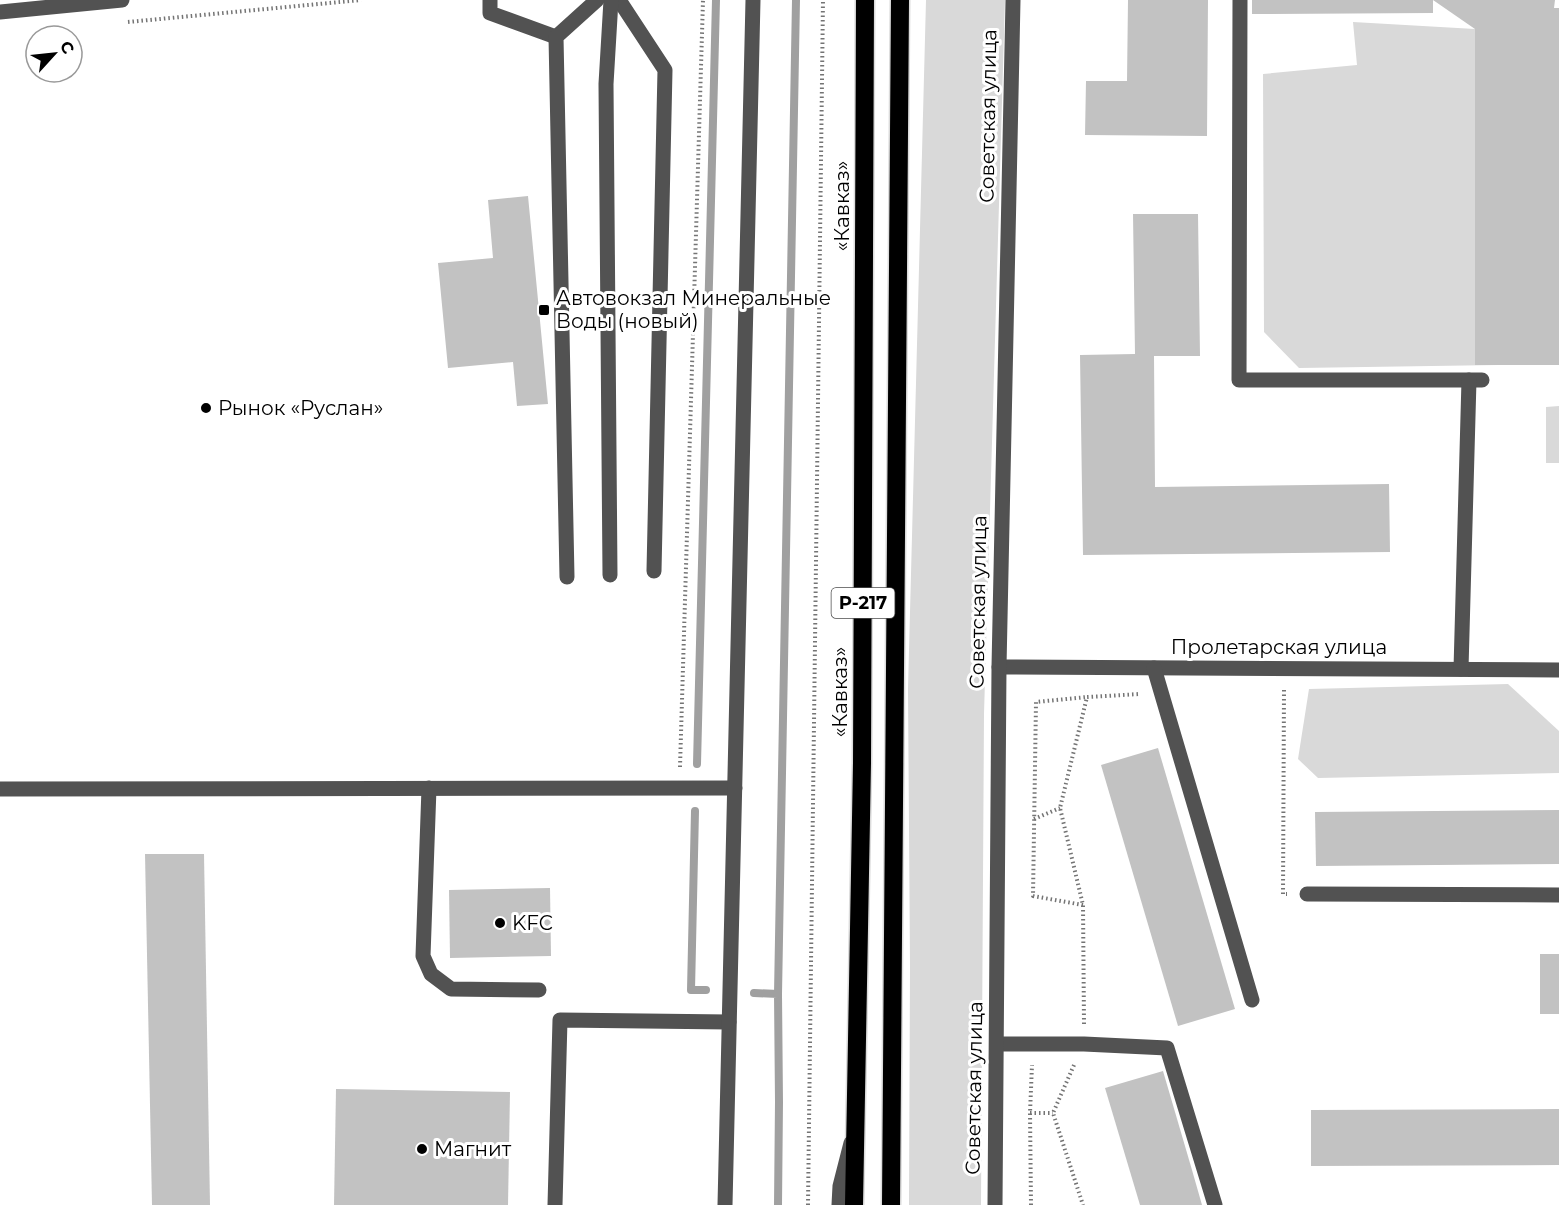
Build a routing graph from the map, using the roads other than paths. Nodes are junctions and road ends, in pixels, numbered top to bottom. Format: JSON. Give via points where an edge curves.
{"nodes":[{"id":1,"x":122,"y":0,"type":"edge"},
{"id":2,"x":490,"y":0,"type":"edge"},
{"id":3,"x":597,"y":0,"type":"edge"},
{"id":4,"x":611,"y":0,"type":"edge"},
{"id":5,"x":619,"y":0,"type":"edge"},
{"id":6,"x":753,"y":0,"type":"edge"},
{"id":7,"x":865,"y":0,"type":"edge"},
{"id":8,"x":900,"y":0,"type":"edge"},
{"id":9,"x":1013,"y":0,"type":"edge"},
{"id":10,"x":1240,"y":0,"type":"edge"},
{"id":11,"x":0,"y":12,"type":"edge"},
{"id":12,"x":555,"y":37,"type":"junction"},
{"id":13,"x":654,"y":571,"type":"dead end"},
{"id":14,"x":610,"y":575,"type":"dead end"},
{"id":15,"x":567,"y":578,"type":"dead end"},
{"id":16,"x":999,"y":667,"type":"junction"},
{"id":17,"x":1154,"y":668,"type":"junction"},
{"id":18,"x":1461,"y":669,"type":"junction"},
{"id":19,"x":1559,"y":670,"type":"edge"},
{"id":20,"x":429,"y":788,"type":"junction"},
{"id":21,"x":735,"y":788,"type":"junction"},
{"id":22,"x":0,"y":789,"type":"edge"},
{"id":23,"x":1307,"y":894,"type":"road end"},
{"id":24,"x":1559,"y":896,"type":"edge"},
{"id":25,"x":539,"y":990,"type":"dead end"},
{"id":26,"x":1252,"y":1000,"type":"dead end"},
{"id":27,"x":729,"y":1022,"type":"junction"},
{"id":28,"x":997,"y":1044,"type":"junction"},
{"id":29,"x":855,"y":1126,"type":"junction"},
{"id":30,"x":555,"y":1205,"type":"edge"},
{"id":31,"x":725,"y":1205,"type":"edge"},
{"id":32,"x":839,"y":1205,"type":"edge"},
{"id":33,"x":854,"y":1205,"type":"edge"},
{"id":34,"x":891,"y":1205,"type":"edge"},
{"id":35,"x":995,"y":1205,"type":"edge"},
{"id":36,"x":1215,"y":1205,"type":"edge"}],
"edges":[{"from":1,"to":11,"type":"street"},
{"from":2,"to":12,"type":"street","via":[[490,13]]},
{"from":3,"to":12,"type":"street"},
{"from":4,"to":14,"type":"street","via":[[606,84]]},
{"from":5,"to":13,"type":"street","via":[[665,70]]},
{"from":6,"to":21,"type":"street"},
{"from":7,"to":29,"type":"highway","name":"«Кавказ»","number":"Р-217","via":[[862,751]]},
{"from":8,"to":34,"type":"highway","number":"Р-217"},
{"from":9,"to":16,"type":"street","name":"Советская улица"},
{"from":10,"to":18,"type":"street","via":[[1239,380],[1476,380]]},
{"from":12,"to":15,"type":"street"},
{"from":16,"to":17,"type":"street","name":"Пролетарская улица"},
{"from":16,"to":28,"type":"street","name":"Советская улица"},
{"from":17,"to":18,"type":"street","name":"Пролетарская улица"},
{"from":17,"to":26,"type":"street"},
{"from":18,"to":19,"type":"street","name":"Пролетарская улица"},
{"from":20,"to":21,"type":"street"},
{"from":20,"to":22,"type":"street"},
{"from":20,"to":25,"type":"street","via":[[423,956],[430,974],[451,989]]},
{"from":21,"to":27,"type":"street"},
{"from":23,"to":24,"type":"street"},
{"from":27,"to":30,"type":"street","via":[[560,1020]]},
{"from":27,"to":31,"type":"street"},
{"from":28,"to":35,"type":"street","name":"Советская улица"},
{"from":28,"to":36,"type":"street","via":[[1167,1048]]},
{"from":29,"to":32,"type":"street"},
{"from":29,"to":33,"type":"highway","name":"«Кавказ»","number":"Р-217"}]}
